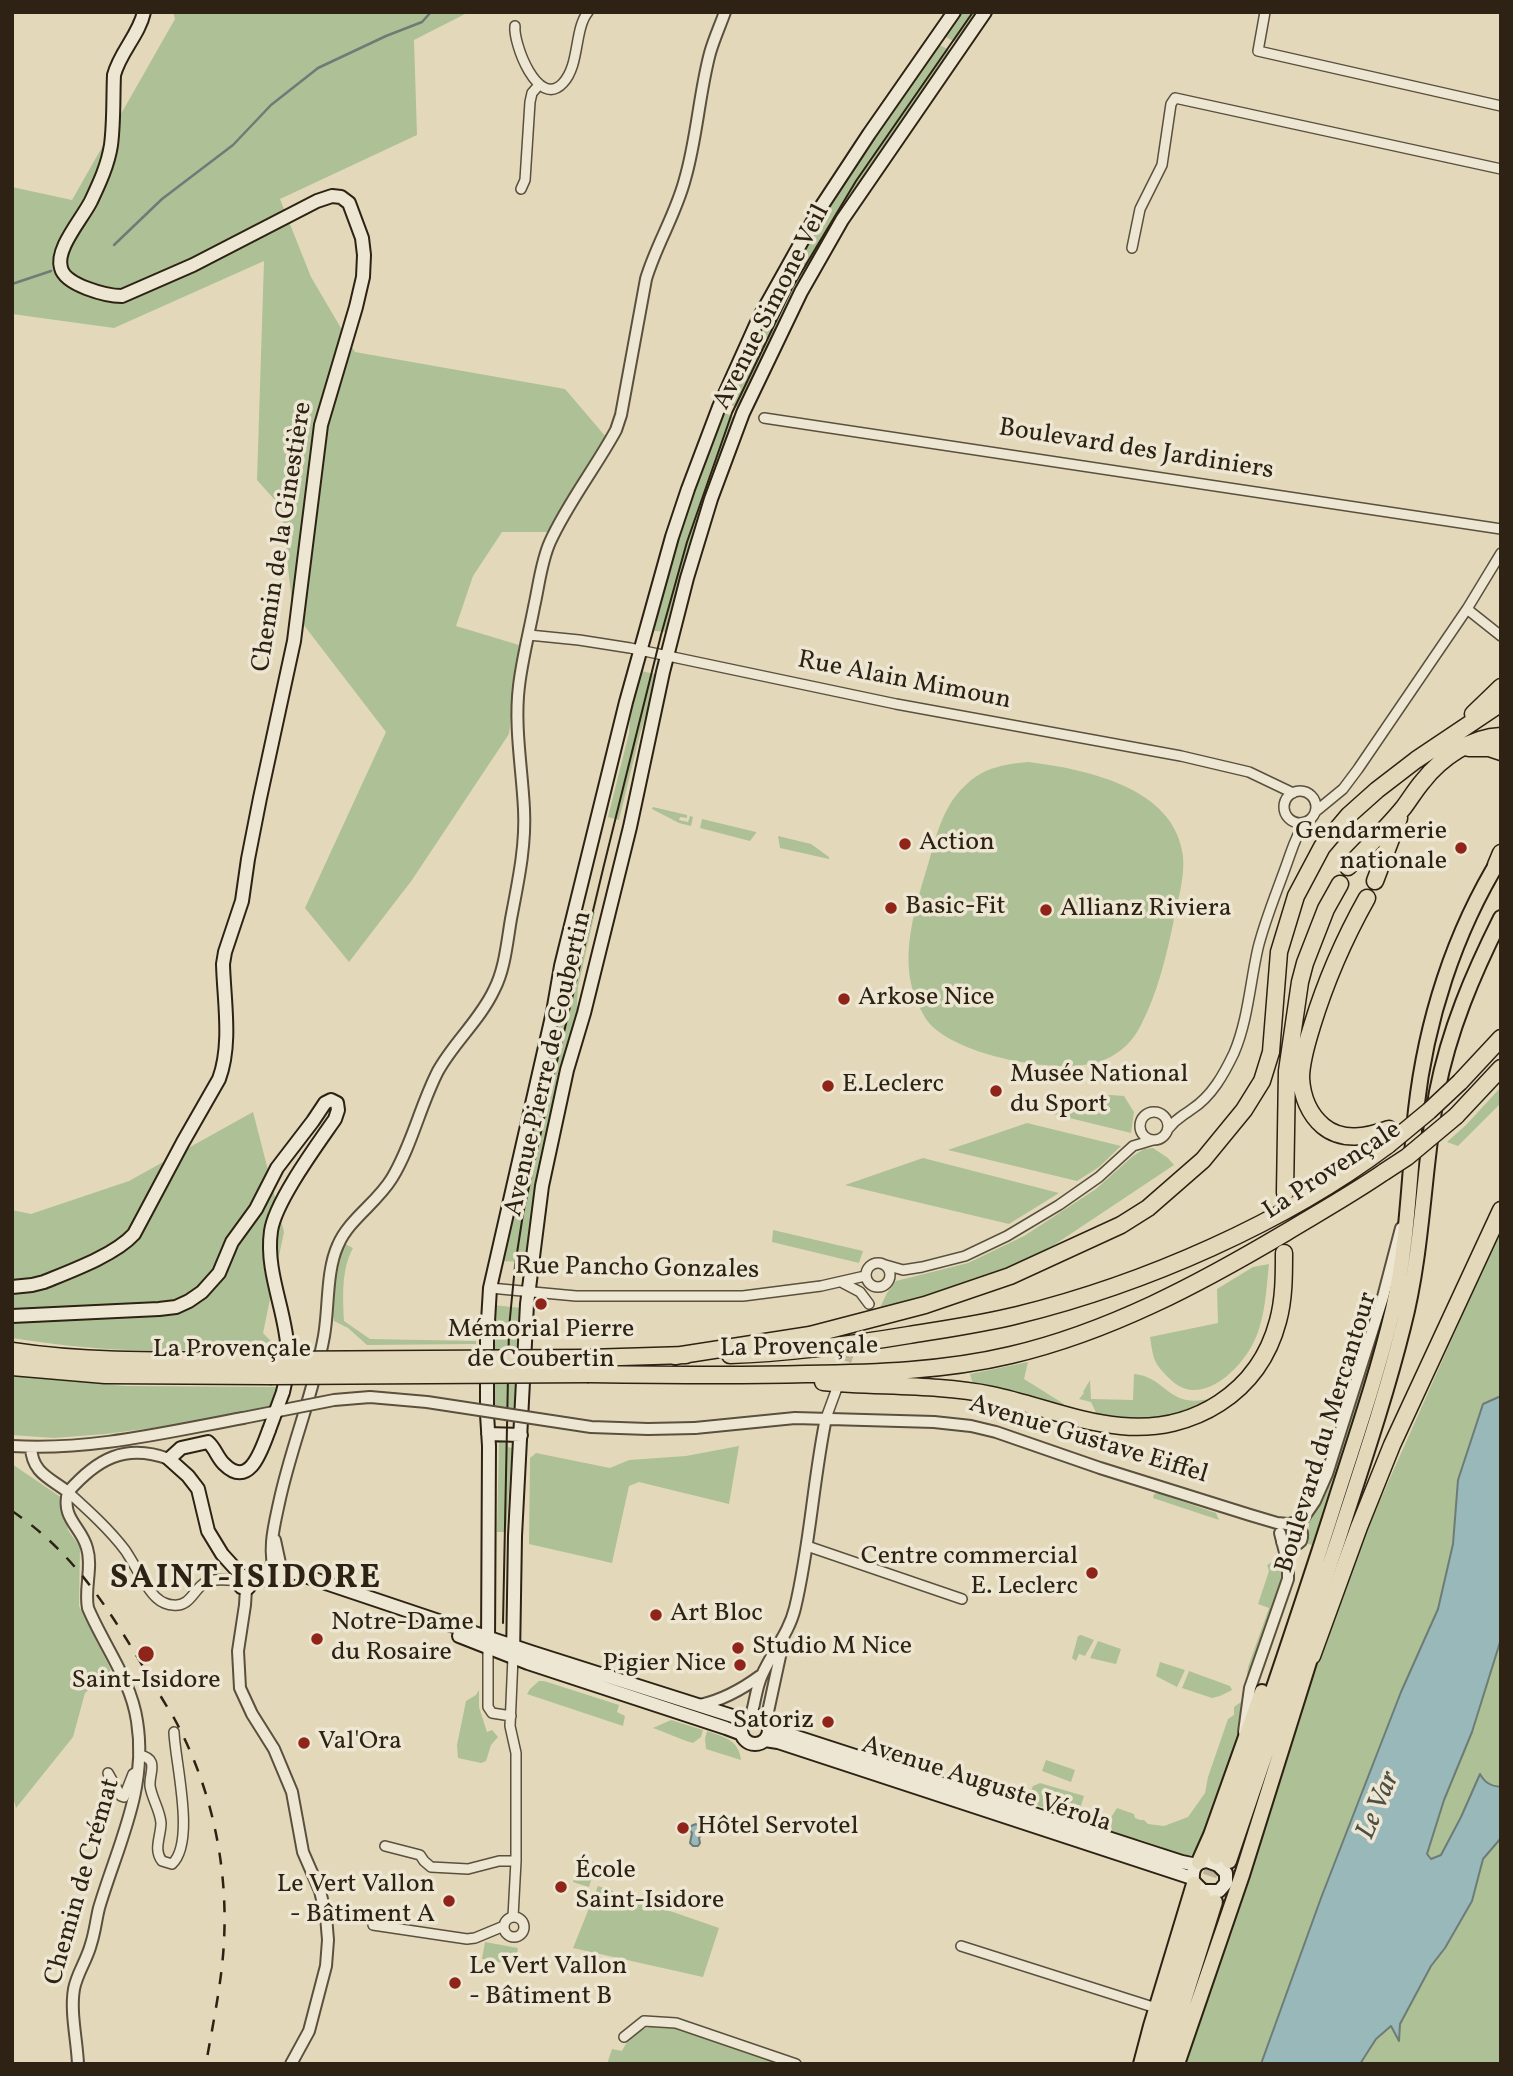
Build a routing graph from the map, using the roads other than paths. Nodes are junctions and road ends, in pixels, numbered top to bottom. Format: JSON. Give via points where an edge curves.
{"nodes":[{"id":1,"x":144,"y":12,"type":"edge"},
{"id":2,"x":588,"y":12,"type":"edge"},
{"id":3,"x":725,"y":12,"type":"edge"},
{"id":4,"x":954,"y":12,"type":"edge"},
{"id":5,"x":985,"y":12,"type":"edge"},
{"id":6,"x":1265,"y":12,"type":"edge"},
{"id":7,"x":515,"y":26,"type":"dead end"},
{"id":8,"x":538,"y":85,"type":"junction"},
{"id":9,"x":1501,"y":106,"type":"edge"},
{"id":10,"x":1501,"y":169,"type":"edge"},
{"id":11,"x":521,"y":189,"type":"dead end"},
{"id":12,"x":1132,"y":248,"type":"dead end"},
{"id":13,"x":764,"y":418,"type":"dead end"},
{"id":14,"x":1501,"y":529,"type":"edge"},
{"id":15,"x":1501,"y":553,"type":"edge"},
{"id":16,"x":1467,"y":609,"type":"junction"},
{"id":17,"x":528,"y":635,"type":"junction"},
{"id":18,"x":1501,"y":636,"type":"edge"},
{"id":19,"x":641,"y":651,"type":"junction"},
{"id":20,"x":667,"y":656,"type":"junction"},
{"id":21,"x":1501,"y":687,"type":"edge"},
{"id":22,"x":1501,"y":704,"type":"edge"},
{"id":23,"x":1501,"y":736,"type":"edge"},
{"id":24,"x":1461,"y":740,"type":"junction"},
{"id":25,"x":1501,"y":752,"type":"edge"},
{"id":26,"x":1267,"y":783,"type":"junction"},
{"id":27,"x":1293,"y":793,"type":"junction"},
{"id":28,"x":1336,"y":795,"type":"junction"},
{"id":29,"x":1312,"y":796,"type":"junction"},
{"id":30,"x":1285,"y":805,"type":"junction"},
{"id":31,"x":1403,"y":808,"type":"junction"},
{"id":32,"x":1315,"y":812,"type":"junction"},
{"id":33,"x":1289,"y":818,"type":"junction"},
{"id":34,"x":1305,"y":822,"type":"junction"},
{"id":35,"x":1294,"y":838,"type":"junction"},
{"id":36,"x":1499,"y":858,"type":"edge"},
{"id":37,"x":1348,"y":867,"type":"dead end"},
{"id":38,"x":1375,"y":881,"type":"dead end"},
{"id":39,"x":1340,"y":884,"type":"dead end"},
{"id":40,"x":1367,"y":898,"type":"dead end"},
{"id":41,"x":1501,"y":918,"type":"edge"},
{"id":42,"x":1501,"y":930,"type":"edge"},
{"id":43,"x":1474,"y":976,"type":"junction"},
{"id":44,"x":1501,"y":1038,"type":"edge"},
{"id":45,"x":1501,"y":1068,"type":"edge"},
{"id":46,"x":1159,"y":1113,"type":"junction"},
{"id":47,"x":1180,"y":1115,"type":"junction"},
{"id":48,"x":1141,"y":1122,"type":"junction"},
{"id":49,"x":1168,"y":1129,"type":"junction"},
{"id":50,"x":1388,"y":1137,"type":"junction"},
{"id":51,"x":1153,"y":1140,"type":"junction"},
{"id":52,"x":1133,"y":1146,"type":"junction"},
{"id":53,"x":1285,"y":1193,"type":"dead end"},
{"id":54,"x":1407,"y":1205,"type":"junction"},
{"id":55,"x":1501,"y":1210,"type":"edge"},
{"id":56,"x":1284,"y":1253,"type":"dead end"},
{"id":57,"x":883,"y":1264,"type":"junction"},
{"id":58,"x":903,"y":1270,"type":"junction"},
{"id":59,"x":865,"y":1276,"type":"junction"},
{"id":60,"x":889,"y":1280,"type":"junction"},
{"id":61,"x":842,"y":1282,"type":"junction"},
{"id":62,"x":12,"y":1287,"type":"edge"},
{"id":63,"x":875,"y":1287,"type":"junction"},
{"id":64,"x":490,"y":1288,"type":"junction"},
{"id":65,"x":528,"y":1293,"type":"junction"},
{"id":66,"x":12,"y":1316,"type":"edge"},
{"id":67,"x":12,"y":1351,"type":"edge"},
{"id":68,"x":676,"y":1356,"type":"junction"},
{"id":69,"x":589,"y":1366,"type":"junction"},
{"id":70,"x":12,"y":1367,"type":"edge"},
{"id":71,"x":270,"y":1368,"type":"junction"},
{"id":72,"x":744,"y":1376,"type":"junction"},
{"id":73,"x":837,"y":1388,"type":"dead end"},
{"id":74,"x":826,"y":1419,"type":"junction"},
{"id":75,"x":488,"y":1434,"type":"junction"},
{"id":76,"x":521,"y":1435,"type":"junction"},
{"id":77,"x":12,"y":1446,"type":"edge"},
{"id":78,"x":36,"y":1447,"type":"junction"},
{"id":79,"x":169,"y":1459,"type":"junction"},
{"id":80,"x":68,"y":1492,"type":"junction"},
{"id":81,"x":1250,"y":1515,"type":"junction"},
{"id":82,"x":1293,"y":1525,"type":"junction"},
{"id":83,"x":1281,"y":1537,"type":"junction"},
{"id":84,"x":807,"y":1546,"type":"junction"},
{"id":85,"x":1322,"y":1565,"type":"junction"},
{"id":86,"x":277,"y":1572,"type":"junction"},
{"id":87,"x":246,"y":1581,"type":"junction"},
{"id":88,"x":962,"y":1599,"type":"dead end"},
{"id":89,"x":784,"y":1638,"type":"junction"},
{"id":90,"x":488,"y":1642,"type":"junction"},
{"id":91,"x":513,"y":1651,"type":"junction"},
{"id":92,"x":1312,"y":1656,"type":"junction"},
{"id":93,"x":762,"y":1674,"type":"junction"},
{"id":94,"x":700,"y":1705,"type":"junction"},
{"id":95,"x":511,"y":1716,"type":"junction"},
{"id":96,"x":748,"y":1718,"type":"junction"},
{"id":97,"x":767,"y":1730,"type":"junction"},
{"id":98,"x":174,"y":1732,"type":"dead end"},
{"id":99,"x":742,"y":1734,"type":"junction"},
{"id":100,"x":1243,"y":1743,"type":"junction"},
{"id":101,"x":139,"y":1755,"type":"junction"},
{"id":102,"x":138,"y":1771,"type":"junction"},
{"id":103,"x":108,"y":1773,"type":"dead end"},
{"id":104,"x":1255,"y":1829,"type":"junction"},
{"id":105,"x":385,"y":1846,"type":"dead end"},
{"id":106,"x":1223,"y":1859,"type":"tunnel mouth"},
{"id":107,"x":516,"y":1861,"type":"junction"},
{"id":108,"x":1198,"y":1863,"type":"junction"},
{"id":109,"x":1226,"y":1880,"type":"junction"},
{"id":110,"x":1193,"y":1881,"type":"junction"},
{"id":111,"x":513,"y":1917,"type":"junction"},
{"id":112,"x":373,"y":1925,"type":"dead end"},
{"id":113,"x":504,"y":1926,"type":"junction"},
{"id":114,"x":961,"y":1945,"type":"dead end"},
{"id":115,"x":1156,"y":2008,"type":"junction"},
{"id":116,"x":1190,"y":2024,"type":"junction"},
{"id":117,"x":624,"y":2037,"type":"dead end"},
{"id":118,"x":78,"y":2064,"type":"edge"},
{"id":119,"x":291,"y":2064,"type":"edge"},
{"id":120,"x":796,"y":2064,"type":"edge"},
{"id":121,"x":1141,"y":2064,"type":"edge"},
{"id":122,"x":1150,"y":2064,"type":"edge"},
{"id":123,"x":1164,"y":2064,"type":"edge"},
{"id":124,"x":1177,"y":2064,"type":"edge"}],
"edges":[{"from":1,"to":62,"type":"main road","name":"Chemin de la Ginestière","via":[[117,64],[111,146],[98,185],[60,253],[63,274],[97,292],[122,296],[332,196],[349,203],[362,239],[363,277],[321,425],[294,641],[242,901],[225,952],[223,1068],[128,1241],[44,1282]]},
{"from":2,"to":8,"type":"street","via":[[563,83],[554,89]]},
{"from":3,"to":17,"type":"street","via":[[710,52],[685,182],[646,279],[621,415],[551,540]]},
{"from":4,"to":19,"type":"main road","name":"Avenue Simone Veil","via":[[835,185],[755,328],[688,489]]},
{"from":5,"to":20,"type":"main road","name":"Avenue Simone Veil","via":[[842,220],[782,330],[710,499]]},
{"from":6,"to":9,"type":"street","via":[[1258,51]]},
{"from":7,"to":8,"type":"street","via":[[514,35]]},
{"from":8,"to":11,"type":"street","via":[[530,102]]},
{"from":10,"to":12,"type":"street","via":[[1175,98],[1162,165],[1140,209]]},
{"from":13,"to":14,"type":"street","name":"Boulevard des Jardiniers"},
{"from":15,"to":16,"type":"street"},
{"from":16,"to":18,"type":"street"},
{"from":16,"to":28,"type":"street"},
{"from":17,"to":19,"type":"street","name":"Rue Alain Mimoun"},
{"from":17,"to":86,"type":"street","via":[[518,705],[524,843],[501,971],[495,990],[438,1072],[391,1180],[337,1245],[320,1354],[273,1534]]},
{"from":19,"to":20,"type":"street","name":"Rue Alain Mimoun"},
{"from":19,"to":64,"type":"main road","name":"Avenue Pierre de Coubertin","via":[[561,966]]},
{"from":20,"to":26,"type":"street","name":"Rue Alain Mimoun","via":[[1221,765],[1249,772]]},
{"from":20,"to":65,"type":"main road","name":"Avenue Pierre de Coubertin","via":[[630,827],[551,1140]]},
{"from":21,"to":24,"type":"highway","via":[[1480,706]]},
{"from":22,"to":24,"type":"highway"},
{"from":23,"to":24,"type":"highway"},
{"from":24,"to":25,"type":"highway"},
{"from":24,"to":31,"type":"highway","via":[[1423,779]]},
{"from":24,"to":68,"type":"highway","via":[[1416,760],[1377,790],[1322,847],[1296,896],[1281,943],[1271,1052],[1262,1082],[1203,1160],[1149,1208],[1010,1276],[925,1305],[810,1335]]},
{"from":26,"to":27,"type":"street","name":"Rue Alain Mimoun"},
{"from":26,"to":30,"type":"street","name":"Rue Alain Mimoun"},
{"from":27,"to":29,"type":"street"},
{"from":27,"to":30,"type":"street"},
{"from":28,"to":29,"type":"street"},
{"from":28,"to":32,"type":"street"},
{"from":29,"to":32,"type":"street"},
{"from":30,"to":33,"type":"street"},
{"from":31,"to":37,"type":"highway"},
{"from":31,"to":38,"type":"highway"},
{"from":32,"to":34,"type":"street"},
{"from":33,"to":34,"type":"street"},
{"from":33,"to":35,"type":"street"},
{"from":34,"to":35,"type":"street"},
{"from":35,"to":47,"type":"street","via":[[1264,923],[1234,1053],[1211,1092]]},
{"from":36,"to":54,"type":"main road","name":"Boulevard du Mercantour","via":[[1458,940],[1438,999],[1418,1097]]},
{"from":39,"to":53,"type":"highway","via":[[1326,909],[1300,982],[1287,1071]]},
{"from":40,"to":50,"type":"highway","via":[[1332,966],[1308,1040],[1301,1080],[1308,1106],[1326,1128],[1357,1138]]},
{"from":41,"to":43,"type":"main road","name":"Boulevard du Mercantour"},
{"from":42,"to":43,"type":"main road"},
{"from":43,"to":85,"type":"main road","name":"Boulevard du Mercantour","via":[[1451,1036],[1437,1092],[1416,1266],[1404,1325],[1379,1412]]},
{"from":44,"to":50,"type":"highway","name":"La Provençale","bridge":true,"via":[[1429,1111]]},
{"from":45,"to":72,"type":"highway","name":"La Provençale","bridge":true,"via":[[1456,1116],[1384,1172],[1222,1270],[1081,1335],[1009,1356],[924,1370]]},
{"from":46,"to":47,"type":"street"},
{"from":46,"to":48,"type":"street","via":[[1150,1113]]},
{"from":46,"to":49,"type":"street","via":[[1166,1118]]},
{"from":47,"to":49,"type":"street"},
{"from":48,"to":51,"type":"street","via":[[1143,1134]]},
{"from":48,"to":52,"type":"street"},
{"from":49,"to":51,"type":"street","via":[[1161,1139]]},
{"from":50,"to":68,"type":"highway","name":"La Provençale","via":[[1368,1160],[1308,1198],[1206,1250],[1079,1299],[981,1323],[829,1348]]},
{"from":51,"to":52,"type":"street"},
{"from":52,"to":58,"type":"street","via":[[1099,1177],[1007,1236],[965,1256]]},
{"from":54,"to":82,"type":"street","via":[[1327,1474],[1315,1501]]},
{"from":54,"to":85,"type":"main road","name":"Boulevard du Mercantour","via":[[1399,1281]]},
{"from":55,"to":92,"type":"highway","via":[[1392,1445]]},
{"from":56,"to":72,"type":"highway","via":[[1278,1322],[1257,1369],[1228,1398],[1176,1422],[1121,1426],[966,1391]]},
{"from":57,"to":58,"type":"street"},
{"from":57,"to":59,"type":"street","via":[[870,1265]]},
{"from":57,"to":60,"type":"street"},
{"from":58,"to":60,"type":"street"},
{"from":59,"to":61,"type":"street","name":"Rue Pancho Gonzales"},
{"from":59,"to":63,"type":"street"},
{"from":60,"to":63,"type":"street"},
{"from":61,"to":63,"type":"street","via":[[860,1292],[867,1308]]},
{"from":61,"to":65,"type":"street","name":"Rue Pancho Gonzales","via":[[743,1296]]},
{"from":64,"to":65,"type":"street","name":"Rue Pancho Gonzales"},
{"from":64,"to":75,"type":"main road","name":"Avenue Pierre de Coubertin"},
{"from":65,"to":76,"type":"main road","name":"Avenue Pierre de Coubertin"},
{"from":66,"to":79,"type":"main road","bridge":true,"via":[[176,1307],[202,1292],[219,1273],[232,1242],[277,1168],[325,1102],[337,1103],[335,1119],[280,1205],[271,1228],[271,1264],[288,1354],[283,1392],[257,1460],[241,1472],[222,1462],[208,1442],[181,1448]]},
{"from":67,"to":71,"type":"highway","name":"La Provençale","via":[[75,1359]]},
{"from":68,"to":69,"type":"highway","name":"La Provençale"},
{"from":69,"to":71,"type":"highway","name":"La Provençale","bridge":true},
{"from":69,"to":72,"type":"highway","name":"La Provençale"},
{"from":70,"to":71,"type":"highway","name":"La Provençale","via":[[105,1376]]},
{"from":73,"to":74,"type":"street"},
{"from":74,"to":78,"type":"street","name":"Avenue Gustave Eiffel","bridge":true,"via":[[617,1429],[370,1397],[104,1443]]},
{"from":74,"to":81,"type":"street","name":"Avenue Gustave Eiffel","via":[[971,1426]]},
{"from":74,"to":84,"type":"street"},
{"from":75,"to":76,"type":"main road"},
{"from":75,"to":90,"type":"main road","name":"Avenue Pierre de Coubertin"},
{"from":76,"to":91,"type":"main road","name":"Avenue Pierre de Coubertin"},
{"from":77,"to":78,"type":"street","name":"Avenue Gustave Eiffel"},
{"from":78,"to":80,"type":"street","via":[[34,1464]]},
{"from":79,"to":80,"type":"street","via":[[145,1452],[100,1462]]},
{"from":79,"to":87,"type":"main road","via":[[198,1489],[208,1531]]},
{"from":80,"to":87,"type":"street","via":[[123,1548],[157,1599],[173,1606],[185,1604],[207,1582]]},
{"from":80,"to":101,"type":"street","name":"Chemin de Crémat","via":[[70,1518],[88,1550],[88,1608],[128,1689],[137,1719]]},
{"from":81,"to":82,"type":"street","name":"Avenue Gustave Eiffel"},
{"from":81,"to":83,"type":"street","name":"Avenue Gustave Eiffel","via":[[1266,1522]]},
{"from":82,"to":83,"type":"street","via":[[1281,1529]]},
{"from":82,"to":83,"type":"street","via":[[1303,1533],[1301,1541],[1290,1546]]},
{"from":83,"to":100,"type":"street","via":[[1288,1579],[1250,1688]]},
{"from":84,"to":88,"type":"street"},
{"from":84,"to":89,"type":"street","via":[[795,1611]]},
{"from":85,"to":92,"type":"main road"},
{"from":85,"to":100,"type":"main road"},
{"from":85,"to":106,"type":"main road","name":"Boulevard du Mercantour"},
{"from":86,"to":87,"type":"main road"},
{"from":86,"to":90,"type":"main road"},
{"from":87,"to":119,"type":"street","via":[[238,1651],[240,1688],[292,1792],[303,1852],[326,1916],[326,1966],[309,2031]]},
{"from":89,"to":93,"type":"street"},
{"from":89,"to":97,"type":"street"},
{"from":90,"to":91,"type":"main road"},
{"from":90,"to":95,"type":"street","via":[[488,1707],[495,1714]]},
{"from":91,"to":94,"type":"main road"},
{"from":91,"to":95,"type":"street"},
{"from":91,"to":99,"type":"main road"},
{"from":92,"to":104,"type":"main road"},
{"from":93,"to":94,"type":"street","via":[[738,1692]]},
{"from":93,"to":96,"type":"street"},
{"from":94,"to":96,"type":"main road"},
{"from":95,"to":107,"type":"street","via":[[516,1753]]},
{"from":96,"to":97,"type":"main road","via":[[757,1716]]},
{"from":96,"to":99,"type":"main road"},
{"from":97,"to":99,"type":"main road","via":[[753,1744]]},
{"from":97,"to":108,"type":"main road","name":"Avenue Auguste Vérola","via":[[1169,1858]]},
{"from":97,"to":110,"type":"main road","name":"Avenue Auguste Vérola","via":[[778,1742]]},
{"from":98,"to":101,"type":"street","name":"Chemin de Crémat","via":[[184,1814],[179,1854],[172,1864],[159,1857],[161,1822],[150,1784],[151,1760]]},
{"from":100,"to":108,"type":"main road"},
{"from":101,"to":102,"type":"street","name":"Chemin de Crémat"},
{"from":102,"to":103,"type":"street","via":[[124,1797]]},
{"from":102,"to":118,"type":"street","name":"Chemin de Crémat","via":[[131,1812],[75,1985]]},
{"from":104,"to":109,"type":"main road","via":[[1239,1867]]},
{"from":104,"to":116,"type":"main road"},
{"from":105,"to":107,"type":"street","via":[[420,1855],[431,1867],[468,1870]]},
{"from":107,"to":111,"type":"street"},
{"from":108,"to":109,"type":"main road","via":[[1218,1865]]},
{"from":108,"to":110,"type":"main road"},
{"from":109,"to":110,"type":"main road","via":[[1223,1888],[1213,1892],[1203,1891]]},
{"from":109,"to":116,"type":"main road","via":[[1226,1904]]},
{"from":110,"to":115,"type":"main road"},
{"from":111,"to":113,"type":"street"},
{"from":111,"to":113,"type":"street","via":[[523,1922],[520,1936],[509,1936]]},
{"from":112,"to":113,"type":"street","via":[[467,1939]]},
{"from":114,"to":115,"type":"street"},
{"from":115,"to":121,"type":"main road"},
{"from":116,"to":124,"type":"main road"},
{"from":117,"to":120,"type":"street","via":[[644,2021],[676,2023]]},
{"from":122,"to":123,"type":"main road","via":[[1209,1899]]}]}
